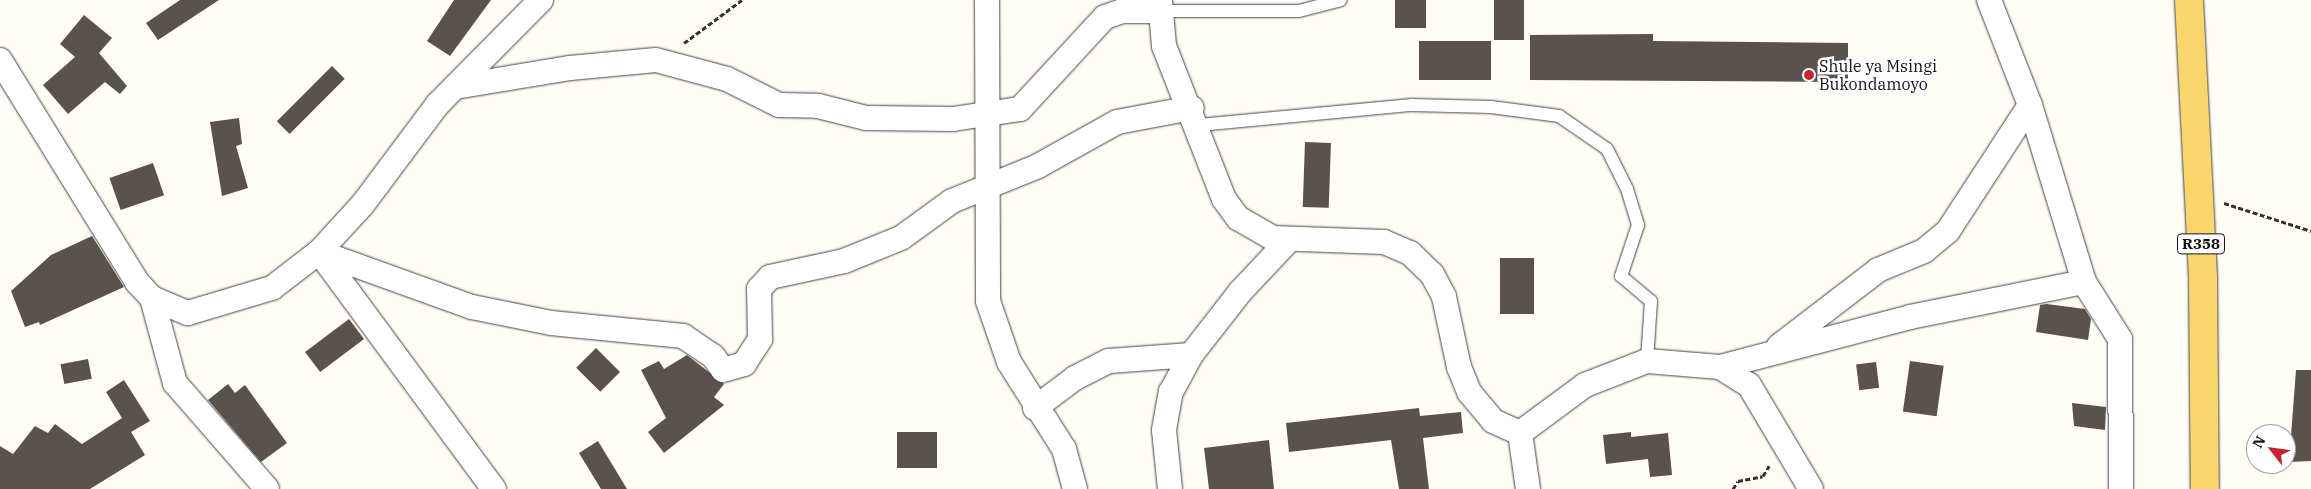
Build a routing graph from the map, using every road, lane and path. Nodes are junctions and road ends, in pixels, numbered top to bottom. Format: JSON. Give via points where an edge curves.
{"nodes":[{"id":1,"x":541,"y":0,"type":"edge"},
{"id":2,"x":742,"y":0,"type":"edge"},
{"id":3,"x":988,"y":0,"type":"edge"},
{"id":4,"x":1341,"y":0,"type":"edge"},
{"id":5,"x":1989,"y":0,"type":"edge"},
{"id":6,"x":2189,"y":0,"type":"edge"},
{"id":7,"x":1161,"y":6,"type":"edge"},
{"id":8,"x":0,"y":60,"type":"edge"},
{"id":9,"x":656,"y":60,"type":"junction"},
{"id":10,"x":455,"y":87,"type":"junction"},
{"id":11,"x":2030,"y":105,"type":"junction"},
{"id":12,"x":986,"y":111,"type":"junction"},
{"id":13,"x":1195,"y":117,"type":"junction"},
{"id":14,"x":988,"y":184,"type":"junction"},
{"id":15,"x":2198,"y":194,"type":"junction"},
{"id":16,"x":2311,"y":231,"type":"edge"},
{"id":17,"x":1288,"y":241,"type":"junction"},
{"id":18,"x":319,"y":252,"type":"junction"},
{"id":19,"x":2084,"y":282,"type":"junction"},
{"id":20,"x":152,"y":298,"type":"junction"},
{"id":21,"x":1770,"y":354,"type":"junction"},
{"id":22,"x":1191,"y":355,"type":"junction"},
{"id":23,"x":1647,"y":361,"type":"junction"},
{"id":24,"x":1720,"y":367,"type":"junction"},
{"id":25,"x":1035,"y":408,"type":"junction"},
{"id":26,"x":1776,"y":426,"type":"junction"},
{"id":27,"x":1520,"y":433,"type":"junction"},
{"id":28,"x":267,"y":489,"type":"edge"},
{"id":29,"x":494,"y":489,"type":"edge"},
{"id":30,"x":1075,"y":489,"type":"edge"},
{"id":31,"x":1170,"y":489,"type":"edge"},
{"id":32,"x":1528,"y":489,"type":"edge"},
{"id":33,"x":1733,"y":489,"type":"edge"},
{"id":34,"x":1811,"y":489,"type":"edge"},
{"id":35,"x":2121,"y":489,"type":"edge"},
{"id":36,"x":2205,"y":489,"type":"edge"}],
"edges":[{"from":1,"to":10,"type":"street"},
{"from":2,"to":9,"type":"path","via":[[710,26]]},
{"from":3,"to":12,"type":"street"},
{"from":4,"to":7,"type":"lane","via":[[1298,11]]},
{"from":5,"to":11,"type":"street"},
{"from":6,"to":15,"type":"main road","number":"R358"},
{"from":7,"to":12,"type":"street","via":[[1104,17],[1020,109]]},
{"from":7,"to":13,"type":"street","via":[[1164,46]]},
{"from":8,"to":20,"type":"street"},
{"from":9,"to":10,"type":"street","via":[[570,68]]},
{"from":9,"to":12,"type":"street","via":[[727,78],[779,105],[914,120],[953,119]]},
{"from":10,"to":18,"type":"street"},
{"from":11,"to":19,"type":"street"},
{"from":11,"to":21,"type":"street","via":[[1948,231],[1924,251],[1878,270]]},
{"from":12,"to":14,"type":"street"},
{"from":13,"to":14,"type":"street","via":[[1117,122],[1038,166]]},
{"from":13,"to":17,"type":"street","via":[[1224,199],[1238,218],[1272,238]]},
{"from":13,"to":23,"type":"lane","via":[[1412,106],[1491,107],[1559,116],[1607,149],[1627,190],[1638,225],[1621,276],[1651,301]]},
{"from":14,"to":18,"type":"street","via":[[944,206],[901,238],[844,261],[770,277],[759,289],[760,340],[744,364],[724,370],[713,356],[683,336],[551,323],[472,307]]},
{"from":14,"to":25,"type":"street","via":[[988,301],[1009,362]]},
{"from":15,"to":16,"type":"path"},
{"from":15,"to":36,"type":"main road","number":"R358"},
{"from":17,"to":22,"type":"street","via":[[1240,292]]},
{"from":17,"to":27,"type":"street","via":[[1384,242],[1410,253],[1432,274],[1444,297],[1459,367],[1469,392],[1492,421]]},
{"from":18,"to":20,"type":"street","via":[[272,288],[247,298],[188,312]]},
{"from":18,"to":29,"type":"street"},
{"from":19,"to":21,"type":"street","via":[[1910,316]]},
{"from":19,"to":35,"type":"street","via":[[2120,338]]},
{"from":20,"to":28,"type":"street","via":[[175,383]]},
{"from":21,"to":24,"type":"street"},
{"from":22,"to":25,"type":"street","via":[[1109,361],[1074,378]]},
{"from":22,"to":31,"type":"street","via":[[1171,392],[1164,430]]},
{"from":23,"to":24,"type":"street"},
{"from":23,"to":27,"type":"street","via":[[1585,386]]},
{"from":24,"to":26,"type":"street","via":[[1749,385]]},
{"from":25,"to":30,"type":"street","via":[[1064,449]]},
{"from":26,"to":33,"type":"path","via":[[1768,467],[1762,476],[1738,481]]},
{"from":26,"to":34,"type":"street"},
{"from":27,"to":32,"type":"street"}]}
